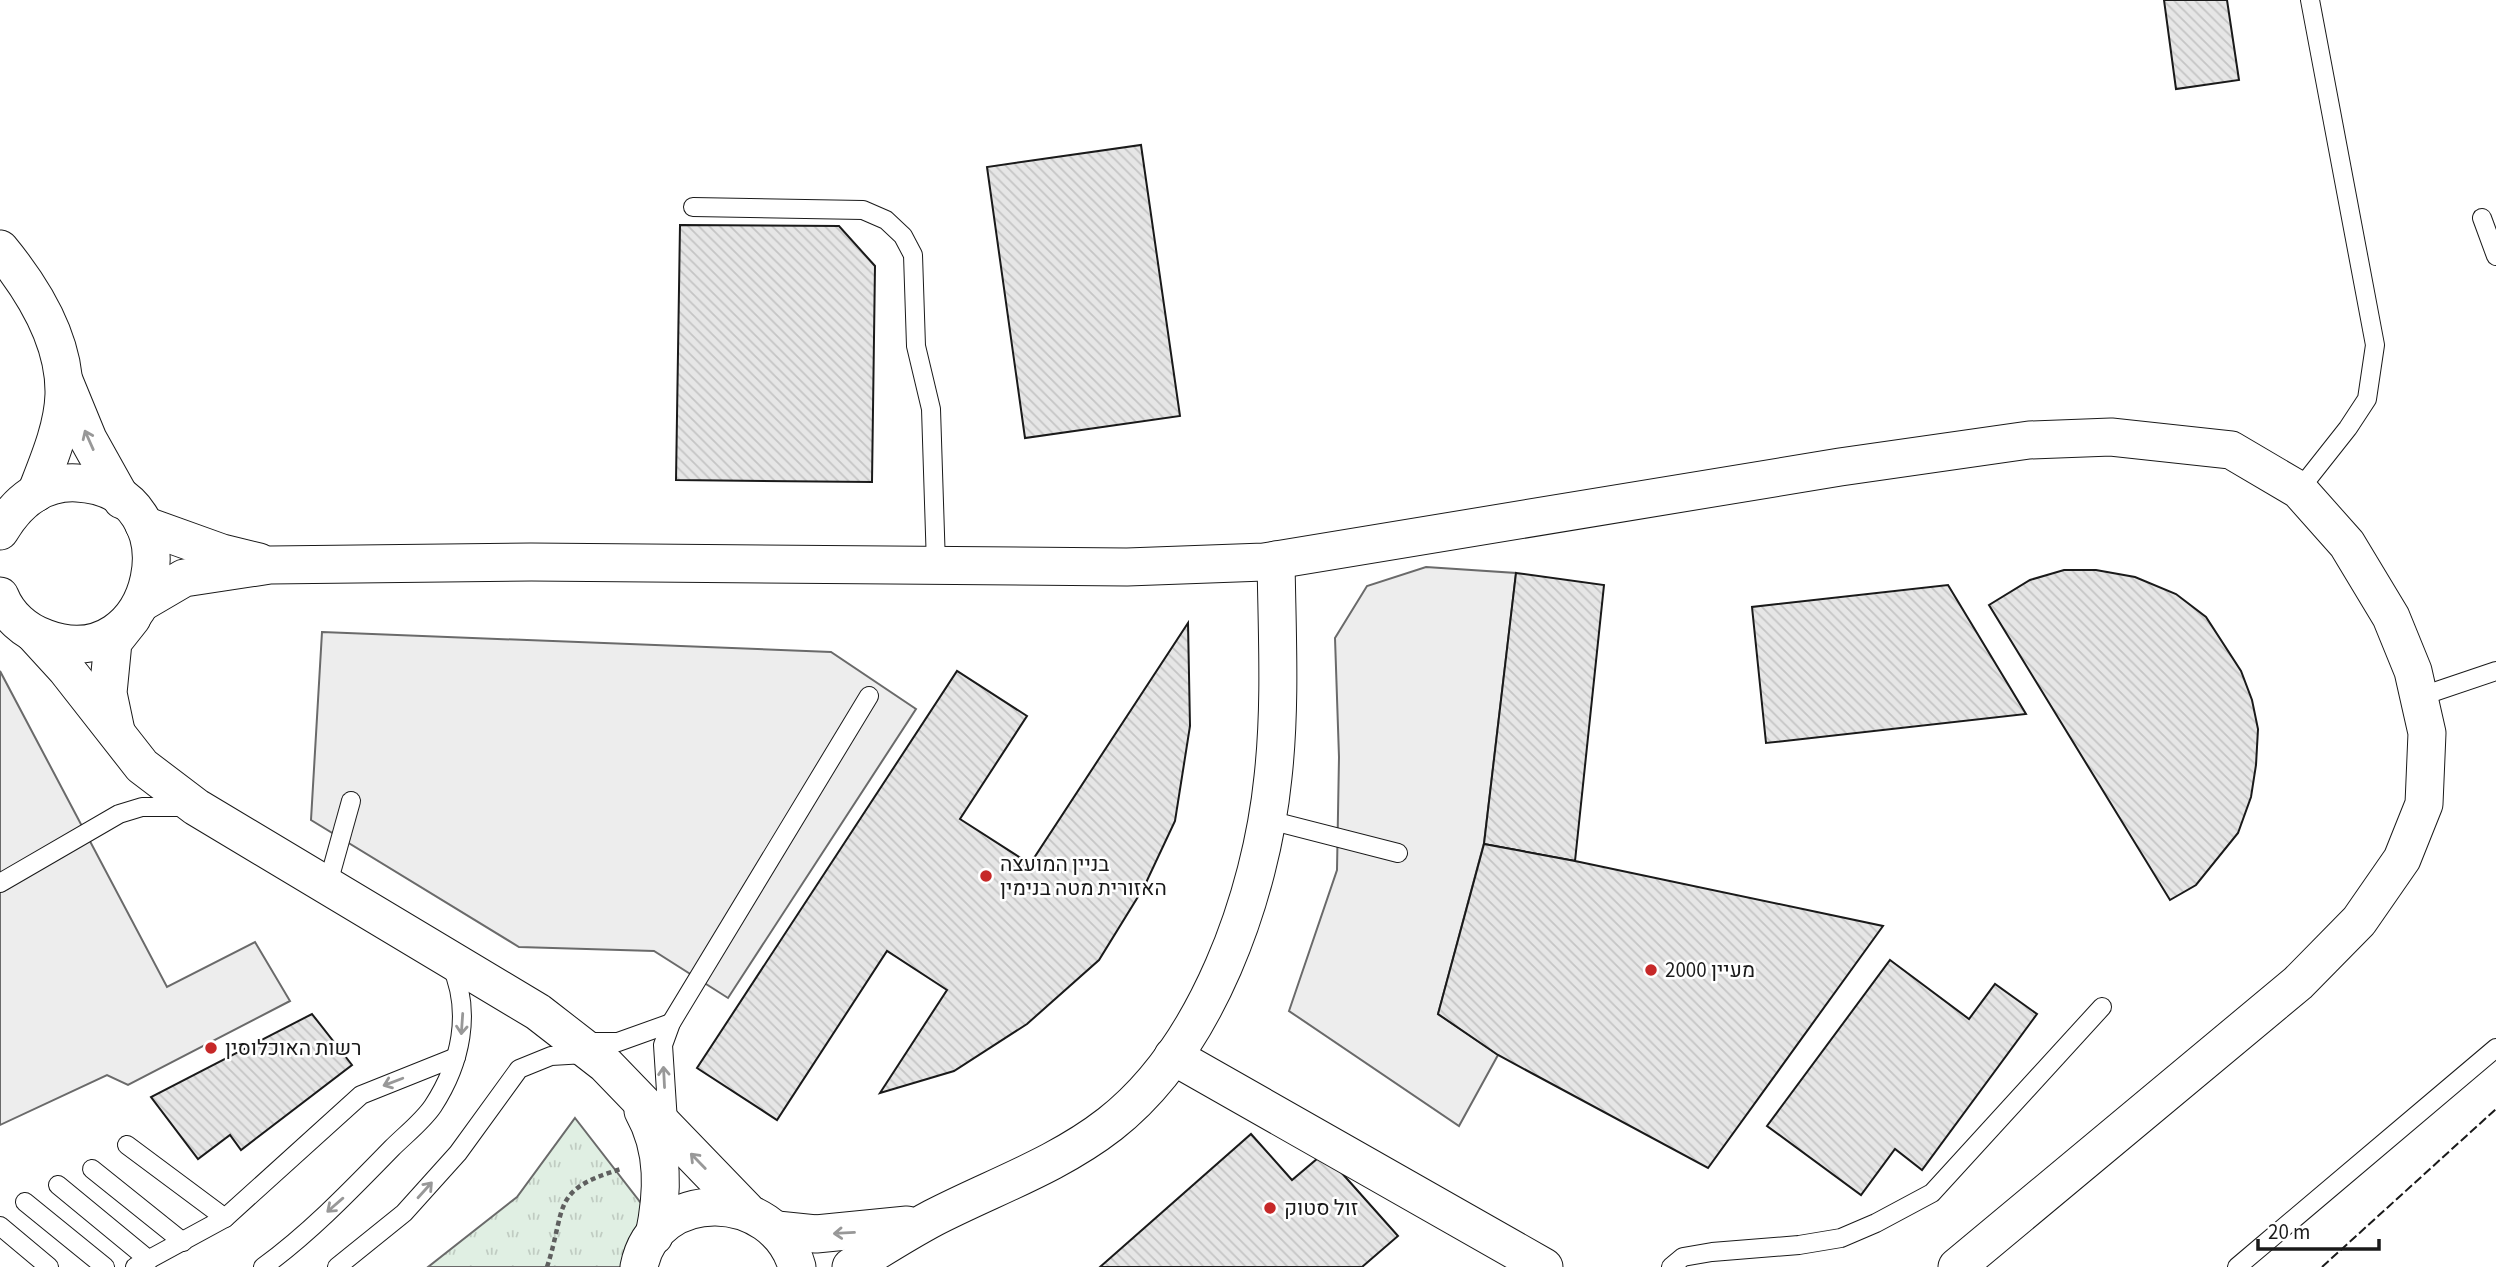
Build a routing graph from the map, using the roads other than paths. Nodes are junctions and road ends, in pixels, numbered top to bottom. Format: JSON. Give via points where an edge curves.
{"nodes":[{"id":1,"x":2310,"y":0,"type":"edge"},
{"id":2,"x":693,"y":206,"type":"dead end"},
{"id":3,"x":2483,"y":218,"type":"dead end"},
{"id":4,"x":0,"y":249,"type":"edge"},
{"id":5,"x":2496,"y":256,"type":"edge"},
{"id":6,"x":61,"y":372,"type":"junction"},
{"id":7,"x":2299,"y":490,"type":"junction"},
{"id":8,"x":133,"y":512,"type":"junction"},
{"id":9,"x":12,"y":513,"type":"edge"},
{"id":10,"x":1276,"y":560,"type":"junction"},
{"id":11,"x":270,"y":565,"type":"junction"},
{"id":12,"x":936,"y":565,"type":"junction"},
{"id":13,"x":138,"y":609,"type":"junction"},
{"id":14,"x":13,"y":616,"type":"edge"},
{"id":15,"x":2496,"y":671,"type":"edge"},
{"id":16,"x":869,"y":696,"type":"dead end"},
{"id":17,"x":2419,"y":697,"type":"junction"},
{"id":18,"x":117,"y":735,"type":"junction"},
{"id":19,"x":142,"y":766,"type":"junction"},
{"id":20,"x":351,"y":801,"type":"dead end"},
{"id":21,"x":196,"y":807,"type":"junction"},
{"id":22,"x":119,"y":814,"type":"junction"},
{"id":23,"x":1265,"y":819,"type":"junction"},
{"id":24,"x":1398,"y":853,"type":"dead end"},
{"id":25,"x":0,"y":883,"type":"edge"},
{"id":26,"x":327,"y":887,"type":"junction"},
{"id":27,"x":448,"y":958,"type":"junction"},
{"id":28,"x":2102,"y":1007,"type":"dead end"},
{"id":29,"x":671,"y":1023,"type":"junction"},
{"id":30,"x":586,"y":1048,"type":"junction"},
{"id":31,"x":2496,"y":1048,"type":"edge"},
{"id":32,"x":1173,"y":1056,"type":"junction"},
{"id":33,"x":456,"y":1057,"type":"junction"},
{"id":34,"x":127,"y":1145,"type":"dead end"},
{"id":35,"x":664,"y":1145,"type":"junction"},
{"id":36,"x":92,"y":1169,"type":"dead end"},
{"id":37,"x":58,"y":1185,"type":"dead end"},
{"id":38,"x":25,"y":1202,"type":"dead end"},
{"id":39,"x":746,"y":1210,"type":"junction"},
{"id":40,"x":935,"y":1217,"type":"junction"},
{"id":41,"x":225,"y":1218,"type":"junction"},
{"id":42,"x":0,"y":1226,"type":"edge"},
{"id":43,"x":777,"y":1230,"type":"junction"},
{"id":44,"x":183,"y":1242,"type":"junction"},
{"id":45,"x":646,"y":1251,"type":"edge"},
{"id":46,"x":142,"y":1264,"type":"edge"},
{"id":47,"x":49,"y":1267,"type":"edge"},
{"id":48,"x":105,"y":1267,"type":"edge"},
{"id":49,"x":263,"y":1267,"type":"edge"},
{"id":50,"x":337,"y":1267,"type":"edge"},
{"id":51,"x":797,"y":1267,"type":"edge"},
{"id":52,"x":851,"y":1267,"type":"edge"},
{"id":53,"x":1544,"y":1267,"type":"edge"},
{"id":54,"x":1671,"y":1267,"type":"edge"},
{"id":55,"x":1957,"y":1267,"type":"edge"},
{"id":56,"x":2237,"y":1267,"type":"edge"}],
"edges":[{"from":1,"to":7,"type":"lane","via":[[2375,345],[2367,399]]},
{"from":2,"to":12,"type":"lane","via":[[863,210],[886,220],[903,236],[913,255],[916,346],[931,409]]},
{"from":3,"to":5,"type":"lane"},
{"from":4,"to":6,"type":"street","via":[[55,336]]},
{"from":8,"to":6,"type":"street","one_way":true,"via":[[88,439]]},
{"from":6,"to":9,"type":"street","via":[[64,394],[59,423]]},
{"from":7,"to":10,"type":"street","via":[[2231,450],[2111,436],[2029,440]]},
{"from":7,"to":17,"type":"street","via":[[2347,544],[2391,617]]},
{"from":8,"to":9,"type":"street","via":[[96,486],[76,483],[52,486]]},
{"from":8,"to":11,"type":"street","via":[[222,553]]},
{"from":8,"to":13,"type":"street","via":[[153,563]]},
{"from":10,"to":12,"type":"street","via":[[1204,566]]},
{"from":10,"to":23,"type":"street","via":[[1278,707]]},
{"from":11,"to":12,"type":"street"},
{"from":11,"to":13,"type":"street","via":[[184,578]]},
{"from":13,"to":14,"type":"street","via":[[116,631],[96,640],[64,643]]},
{"from":13,"to":18,"type":"street","via":[[113,642],[108,693]]},
{"from":14,"to":18,"type":"street","via":[[66,668]]},
{"from":15,"to":17,"type":"lane"},
{"from":16,"to":29,"type":"lane"},
{"from":17,"to":55,"type":"street","via":[[2427,733],[2424,804],[2402,859],[2359,921],[2298,983]]},
{"from":18,"to":19,"type":"street"},
{"from":19,"to":21,"type":"street"},
{"from":19,"to":22,"type":"lane","via":[[144,783],[137,800]]},
{"from":20,"to":26,"type":"lane"},
{"from":21,"to":22,"type":"lane","via":[[142,807]]},
{"from":21,"to":26,"type":"street"},
{"from":22,"to":25,"type":"lane"},
{"from":23,"to":24,"type":"lane"},
{"from":23,"to":32,"type":"street","via":[[1248,894],[1227,956],[1204,1006]]},
{"from":26,"to":27,"type":"street"},
{"from":27,"to":30,"type":"street","via":[[538,1012]]},
{"from":27,"to":33,"type":"lane","one_way":true,"via":[[463,999]]},
{"from":28,"to":54,"type":"lane","via":[[1931,1192],[1841,1238],[1712,1251],[1683,1257]]},
{"from":29,"to":30,"type":"lane"},
{"from":35,"to":29,"type":"lane","one_way":true,"via":[[663,1045]]},
{"from":30,"to":35,"type":"street","via":[[632,1092]]},
{"from":50,"to":30,"type":"lane","one_way":true,"via":[[404,1213],[458,1153],[519,1069]]},
{"from":31,"to":56,"type":"lane"},
{"from":32,"to":40,"type":"street","via":[[1142,1097],[1068,1153]]},
{"from":32,"to":53,"type":"street"},
{"from":33,"to":41,"type":"lane","one_way":true,"via":[[361,1095]]},
{"from":33,"to":49,"type":"lane","one_way":true,"via":[[433,1107],[352,1189]]},
{"from":34,"to":41,"type":"lane"},
{"from":39,"to":35,"type":"street","one_way":true},
{"from":35,"to":45,"type":"street","via":[[660,1205]]},
{"from":36,"to":44,"type":"lane"},
{"from":37,"to":46,"type":"lane"},
{"from":38,"to":48,"type":"lane"},
{"from":39,"to":43,"type":"street"},
{"from":39,"to":45,"type":"street","via":[[696,1209],[673,1219]]},
{"from":40,"to":43,"type":"street","one_way":true,"via":[[857,1232]]},
{"from":40,"to":52,"type":"street"},
{"from":41,"to":44,"type":"lane"},
{"from":42,"to":47,"type":"lane"},
{"from":43,"to":51,"type":"street"},
{"from":44,"to":46,"type":"lane"}]}
